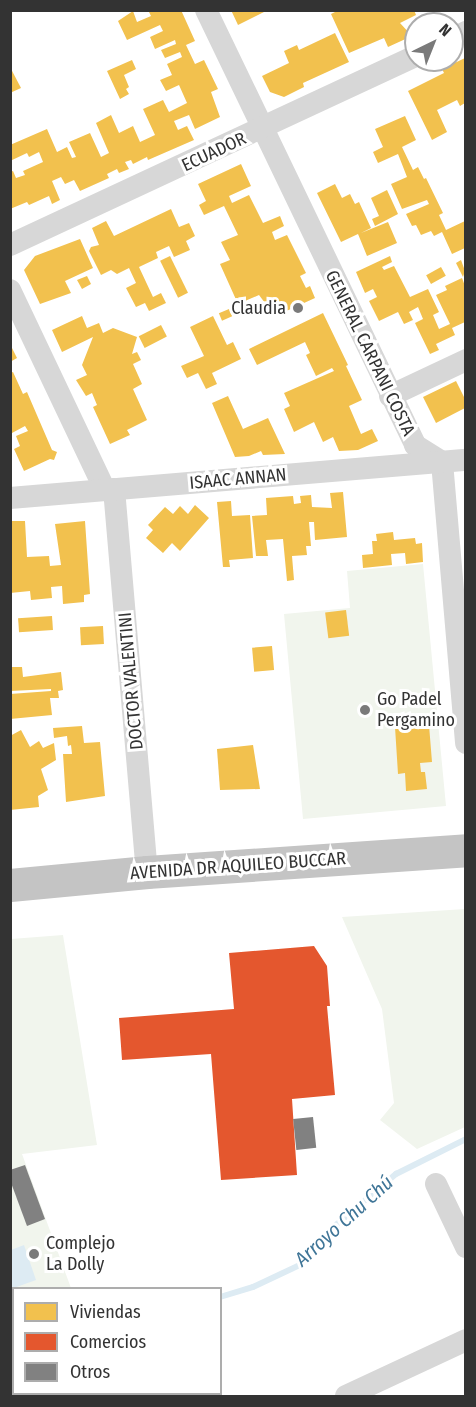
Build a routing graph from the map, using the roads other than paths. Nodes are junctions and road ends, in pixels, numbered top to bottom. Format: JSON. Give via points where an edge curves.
{"nodes":[{"id":1,"x":206,"y":10,"type":"edge"},
{"id":2,"x":404,"y":62,"type":"edge"},
{"id":3,"x":261,"y":129,"type":"junction"},
{"id":4,"x":10,"y":245,"type":"edge"},
{"id":5,"x":10,"y":290,"type":"edge"},
{"id":6,"x":465,"y":360,"type":"edge"},
{"id":7,"x":390,"y":396,"type":"junction"},
{"id":8,"x":465,"y":459,"type":"edge"},
{"id":9,"x":442,"y":462,"type":"junction"},
{"id":10,"x":110,"y":489,"type":"junction"},
{"id":11,"x":10,"y":498,"type":"edge"},
{"id":12,"x":465,"y":743,"type":"edge"},
{"id":13,"x":465,"y":850,"type":"edge"},
{"id":14,"x":147,"y":872,"type":"junction"},
{"id":15,"x":10,"y":885,"type":"edge"},
{"id":16,"x":436,"y":1184,"type":"dead end"},
{"id":17,"x":465,"y":1246,"type":"edge"},
{"id":18,"x":465,"y":1340,"type":"edge"},
{"id":19,"x":346,"y":1396,"type":"edge"}],
"edges":[{"from":1,"to":3,"type":"street","name":"GENERAL CARPANI COSTA"},
{"from":2,"to":3,"type":"street","name":"ECUADOR"},
{"from":3,"to":4,"type":"street","name":"ECUADOR"},
{"from":3,"to":7,"type":"street","name":"GENERAL CARPANI COSTA"},
{"from":5,"to":10,"type":"street","name":"DOCTOR VALENTINI"},
{"from":6,"to":7,"type":"street"},
{"from":7,"to":9,"type":"street","name":"GENERAL CARPANI COSTA","via":[[415,445]]},
{"from":8,"to":9,"type":"street","name":"ISAAC ANNAN"},
{"from":9,"to":10,"type":"street","name":"ISAAC ANNAN"},
{"from":9,"to":12,"type":"street"},
{"from":10,"to":11,"type":"street","name":"ISAAC ANNAN"},
{"from":10,"to":14,"type":"street","name":"DOCTOR VALENTINI"},
{"from":13,"to":14,"type":"highway","name":"AVENIDA DR AQUILEO BUCCAR"},
{"from":14,"to":15,"type":"highway","name":"AVENIDA DR AQUILEO BUCCAR"},
{"from":16,"to":17,"type":"street"},
{"from":18,"to":19,"type":"street"}]}
